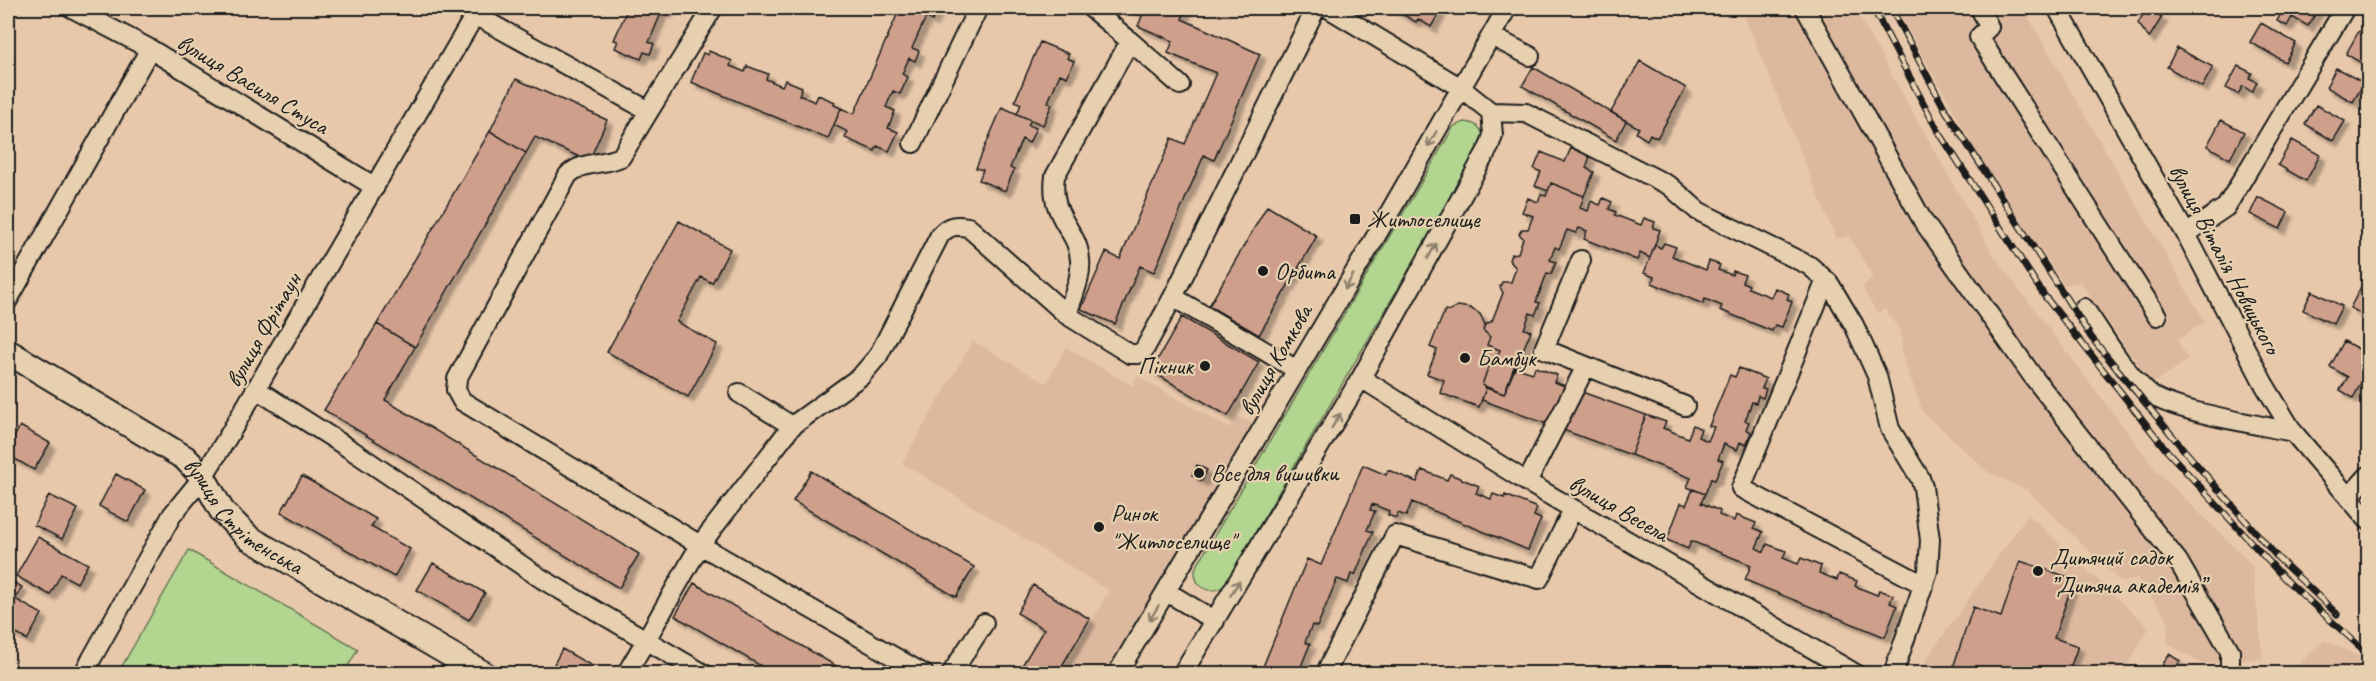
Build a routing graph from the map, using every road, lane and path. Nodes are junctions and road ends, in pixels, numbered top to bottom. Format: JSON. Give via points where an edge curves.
{"nodes":[{"id":1,"x":72,"y":8,"type":"edge"},
{"id":2,"x":713,"y":8,"type":"edge"},
{"id":3,"x":978,"y":8,"type":"edge"},
{"id":4,"x":1091,"y":8,"type":"edge"},
{"id":5,"x":1316,"y":8,"type":"edge"},
{"id":6,"x":1328,"y":8,"type":"edge"},
{"id":7,"x":1507,"y":8,"type":"edge"},
{"id":8,"x":1805,"y":8,"type":"edge"},
{"id":9,"x":1980,"y":8,"type":"edge"},
{"id":10,"x":2345,"y":8,"type":"edge"},
{"id":11,"x":2064,"y":10,"type":"edge"},
{"id":12,"x":477,"y":11,"type":"edge"},
{"id":13,"x":1491,"y":36,"type":"junction"},
{"id":14,"x":1130,"y":41,"type":"junction"},
{"id":15,"x":150,"y":49,"type":"junction"},
{"id":16,"x":1530,"y":56,"type":"dead end"},
{"id":17,"x":1180,"y":85,"type":"dead end"},
{"id":18,"x":1461,"y":88,"type":"junction"},
{"id":19,"x":649,"y":111,"type":"junction"},
{"id":20,"x":1491,"y":112,"type":"junction"},
{"id":21,"x":913,"y":143,"type":"dead end"},
{"id":22,"x":375,"y":186,"type":"junction"},
{"id":23,"x":2186,"y":234,"type":"junction"},
{"id":24,"x":1581,"y":260,"type":"dead end"},
{"id":25,"x":1826,"y":280,"type":"junction"},
{"id":26,"x":1173,"y":297,"type":"junction"},
{"id":27,"x":8,"y":300,"type":"edge"},
{"id":28,"x":2084,"y":308,"type":"dead end"},
{"id":29,"x":1067,"y":315,"type":"junction"},
{"id":30,"x":2157,"y":316,"type":"dead end"},
{"id":31,"x":8,"y":352,"type":"edge"},
{"id":32,"x":1586,"y":366,"type":"junction"},
{"id":33,"x":1297,"y":370,"type":"junction"},
{"id":34,"x":1361,"y":378,"type":"junction"},
{"id":35,"x":256,"y":389,"type":"junction"},
{"id":36,"x":739,"y":393,"type":"dead end"},
{"id":37,"x":1685,"y":406,"type":"dead end"},
{"id":38,"x":792,"y":426,"type":"junction"},
{"id":39,"x":2293,"y":432,"type":"junction"},
{"id":40,"x":2368,"y":476,"type":"edge"},
{"id":41,"x":203,"y":477,"type":"junction"},
{"id":42,"x":1527,"y":482,"type":"junction"},
{"id":43,"x":2349,"y":497,"type":"junction"},
{"id":44,"x":1573,"y":509,"type":"junction"},
{"id":45,"x":2368,"y":520,"type":"edge"},
{"id":46,"x":700,"y":545,"type":"junction"},
{"id":47,"x":1924,"y":585,"type":"junction"},
{"id":48,"x":1167,"y":592,"type":"junction"},
{"id":49,"x":1215,"y":621,"type":"junction"},
{"id":50,"x":984,"y":623,"type":"dead end"},
{"id":51,"x":646,"y":640,"type":"junction"},
{"id":52,"x":83,"y":674,"type":"edge"},
{"id":53,"x":484,"y":674,"type":"edge"},
{"id":54,"x":626,"y":674,"type":"edge"},
{"id":55,"x":704,"y":674,"type":"edge"},
{"id":56,"x":924,"y":674,"type":"edge"},
{"id":57,"x":951,"y":674,"type":"edge"},
{"id":58,"x":1117,"y":674,"type":"edge"},
{"id":59,"x":1182,"y":674,"type":"edge"},
{"id":60,"x":1325,"y":674,"type":"edge"},
{"id":61,"x":1856,"y":674,"type":"edge"},
{"id":62,"x":1893,"y":674,"type":"edge"},
{"id":63,"x":2230,"y":674,"type":"edge"}],
"edges":[{"from":1,"to":15,"type":"street","name":"вулиця Василя Стуса"},
{"from":2,"to":19,"type":"street"},
{"from":3,"to":21,"type":"street"},
{"from":4,"to":14,"type":"street"},
{"from":5,"to":26,"type":"street"},
{"from":6,"to":18,"type":"street"},
{"from":7,"to":13,"type":"street","name":"вулиця Комкова"},
{"from":8,"to":63,"type":"street","via":[[1923,221],[2034,378],[2178,561],[2230,651]]},
{"from":9,"to":30,"type":"street","via":[[1989,27],[1979,37]]},
{"from":10,"to":23,"type":"street","via":[[2226,207]]},
{"from":11,"to":23,"type":"street","name":"вулиця Віталія Новицького"},
{"from":12,"to":19,"type":"street"},
{"from":12,"to":22,"type":"street","name":"вулиця Фрітаун"},
{"from":13,"to":16,"type":"street"},
{"from":13,"to":18,"type":"street","name":"вулиця Комкова"},
{"from":14,"to":17,"type":"street"},
{"from":14,"to":29,"type":"street","via":[[1055,176],[1053,193],[1057,209],[1080,259]]},
{"from":15,"to":22,"type":"street","name":"вулиця Василя Стуса"},
{"from":15,"to":27,"type":"street"},
{"from":18,"to":20,"type":"street"},
{"from":18,"to":33,"type":"street","name":"вулиця Комкова","one_way":true},
{"from":19,"to":46,"type":"street","via":[[621,157],[581,166],[568,175],[458,379],[456,390],[462,401]]},
{"from":20,"to":25,"type":"street","via":[[1526,113],[1670,186],[1698,211],[1810,266]]},
{"from":34,"to":20,"type":"street","one_way":true,"via":[[1489,147],[1493,135]]},
{"from":22,"to":35,"type":"street","name":"вулиця Фрітаун"},
{"from":23,"to":39,"type":"street","name":"вулиця Віталія Новицького"},
{"from":24,"to":32,"type":"street","via":[[1544,350]]},
{"from":25,"to":47,"type":"street","via":[[1854,325],[1877,376],[1890,429],[1920,478],[1930,540]]},
{"from":25,"to":47,"type":"street","via":[[1741,488]]},
{"from":26,"to":29,"type":"street","via":[[1144,350],[1138,354],[1130,354]]},
{"from":26,"to":33,"type":"street"},
{"from":28,"to":39,"type":"street","via":[[2149,394],[2163,402]]},
{"from":29,"to":38,"type":"street","via":[[969,227],[947,228],[940,234],[878,356],[861,376]]},
{"from":31,"to":41,"type":"main road","name":"вулиця Стрітенська","via":[[185,458]]},
{"from":32,"to":37,"type":"street"},
{"from":32,"to":42,"type":"street"},
{"from":33,"to":48,"type":"street","name":"вулиця Комкова"},
{"from":34,"to":42,"type":"street","name":"вулиця Весела"},
{"from":49,"to":34,"type":"street","one_way":true},
{"from":35,"to":41,"type":"street","name":"вулиця Фрітаун"},
{"from":35,"to":51,"type":"street","via":[[542,579]]},
{"from":36,"to":38,"type":"street"},
{"from":38,"to":46,"type":"street"},
{"from":39,"to":43,"type":"street","name":"вулиця Віталія Новицького"},
{"from":40,"to":43,"type":"street"},
{"from":41,"to":52,"type":"street","name":"вулиця Фрітаун","via":[[172,515]]},
{"from":41,"to":53,"type":"main road","name":"вулиця Стрітенська","via":[[222,511],[249,537]]},
{"from":42,"to":44,"type":"street","name":"вулиця Весела"},
{"from":43,"to":45,"type":"street","name":"вулиця Віталія Новицького"},
{"from":44,"to":60,"type":"street","via":[[1539,579],[1395,536]]},
{"from":44,"to":61,"type":"street","name":"вулиця Весела"},
{"from":46,"to":51,"type":"street"},
{"from":46,"to":56,"type":"street"},
{"from":47,"to":62,"type":"street"},
{"from":48,"to":49,"type":"street"},
{"from":48,"to":58,"type":"street","name":"вулиця Комкова","one_way":true},
{"from":49,"to":59,"type":"street"},
{"from":50,"to":57,"type":"street"},
{"from":51,"to":54,"type":"street"},
{"from":51,"to":55,"type":"street"}]}
